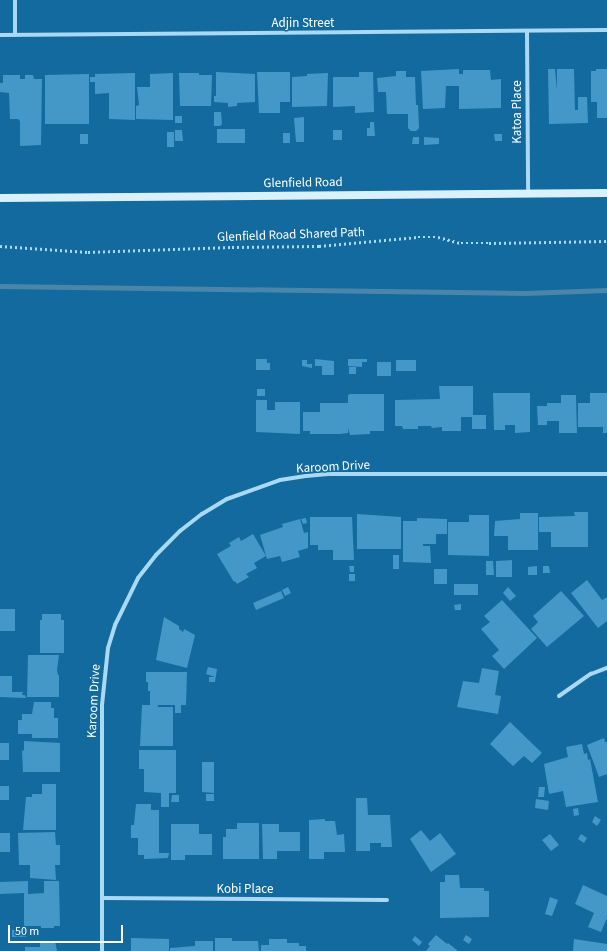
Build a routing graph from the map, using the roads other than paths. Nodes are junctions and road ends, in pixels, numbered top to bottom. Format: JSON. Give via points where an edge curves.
{"nodes":[{"id":1,"x":15,"y":0,"type":"edge"},
{"id":2,"x":607,"y":30,"type":"edge"},
{"id":3,"x":527,"y":31,"type":"junction"},
{"id":4,"x":0,"y":35,"type":"edge"},
{"id":5,"x":15,"y":35,"type":"junction"},
{"id":6,"x":528,"y":193,"type":"junction"},
{"id":7,"x":607,"y":193,"type":"edge"},
{"id":8,"x":0,"y":198,"type":"edge"},
{"id":9,"x":607,"y":474,"type":"edge"},
{"id":10,"x":607,"y":668,"type":"edge"},
{"id":11,"x":560,"y":696,"type":"dead end"},
{"id":12,"x":102,"y":898,"type":"junction"},
{"id":13,"x":387,"y":900,"type":"dead end"},
{"id":14,"x":102,"y":951,"type":"edge"}],
"edges":[{"from":1,"to":5,"type":"street"},
{"from":2,"to":3,"type":"street","name":"Adjin Street"},
{"from":3,"to":5,"type":"street","name":"Adjin Street"},
{"from":3,"to":6,"type":"street","name":"Katoa Place"},
{"from":4,"to":5,"type":"street","name":"Adjin Street"},
{"from":6,"to":7,"type":"main road","name":"Glenfield Road"},
{"from":6,"to":8,"type":"main road","name":"Glenfield Road"},
{"from":9,"to":12,"type":"street","name":"Karoom Drive","via":[[306,476],[280,480],[227,499],[180,531],[138,578],[115,624],[108,648],[102,704]]},
{"from":10,"to":11,"type":"street","via":[[591,674]]},
{"from":12,"to":13,"type":"street","name":"Kobi Place"},
{"from":12,"to":14,"type":"street","name":"Karoom Drive"}]}
